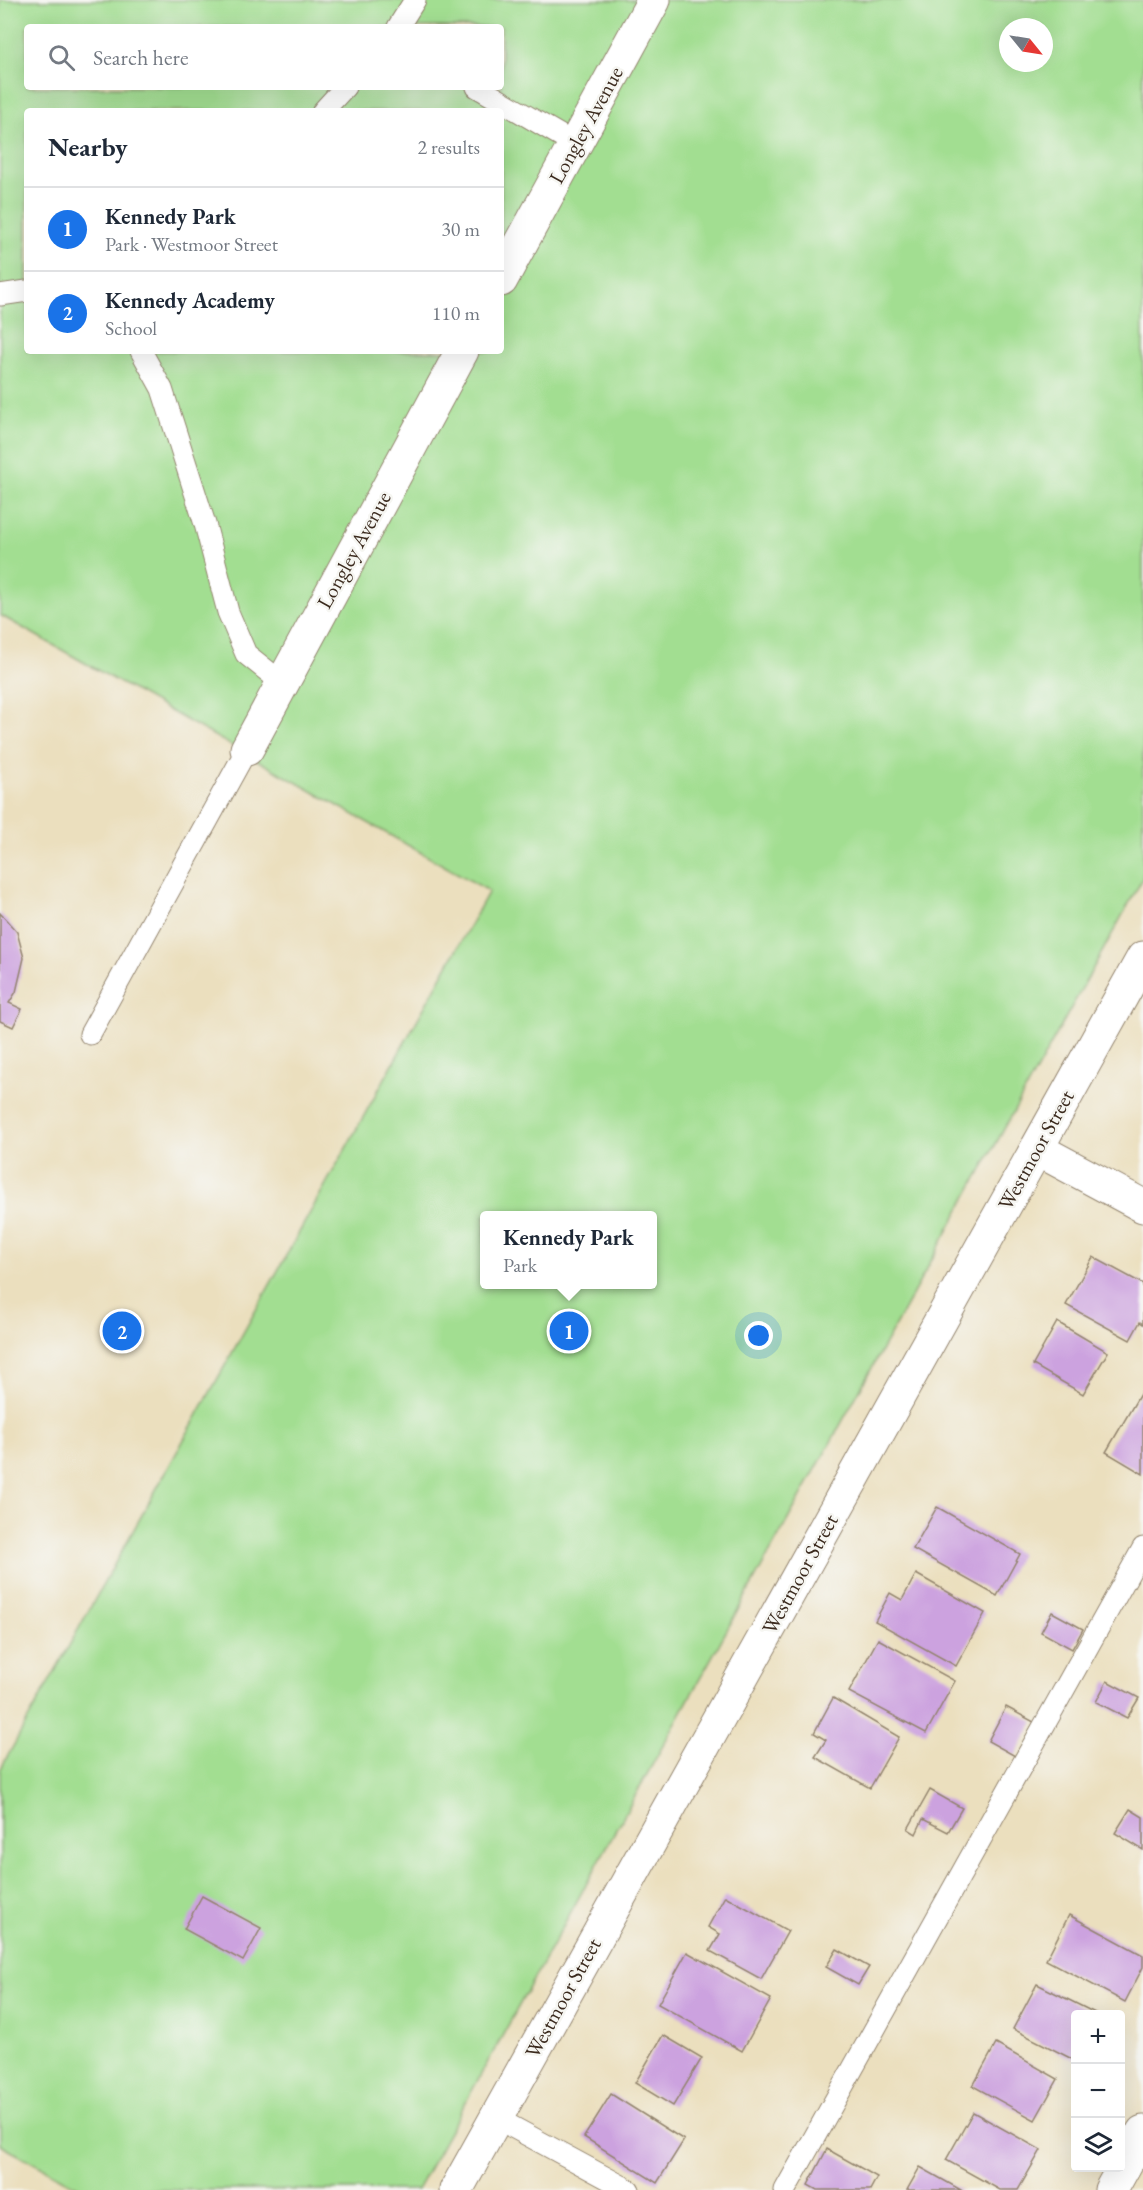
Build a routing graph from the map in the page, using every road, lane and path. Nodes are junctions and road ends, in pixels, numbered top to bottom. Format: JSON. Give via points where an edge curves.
{"nodes":[{"id":1,"x":416,"y":0,"type":"edge"},
{"id":2,"x":654,"y":0,"type":"edge"},
{"id":3,"x":400,"y":24,"type":"edge"},
{"id":4,"x":342,"y":90,"type":"edge"},
{"id":5,"x":482,"y":90,"type":"edge"},
{"id":6,"x":326,"y":108,"type":"edge"},
{"id":7,"x":575,"y":144,"type":"junction"},
{"id":8,"x":504,"y":274,"type":"edge"},
{"id":9,"x":24,"y":291,"type":"edge"},
{"id":10,"x":0,"y":295,"type":"edge"},
{"id":11,"x":143,"y":354,"type":"edge"},
{"id":12,"x":460,"y":354,"type":"edge"},
{"id":13,"x":281,"y":682,"type":"junction"},
{"id":14,"x":247,"y":749,"type":"joint"},
{"id":15,"x":1143,"y":958,"type":"edge"},
{"id":16,"x":90,"y":1034,"type":"dead end"},
{"id":17,"x":1037,"y":1149,"type":"junction"},
{"id":18,"x":1143,"y":1206,"type":"edge"},
{"id":19,"x":1143,"y":1548,"type":"edge"},
{"id":20,"x":496,"y":2118,"type":"junction"},
{"id":21,"x":1143,"y":2132,"type":"edge"},
{"id":22,"x":456,"y":2190,"type":"edge"},
{"id":23,"x":629,"y":2190,"type":"edge"},
{"id":24,"x":785,"y":2190,"type":"edge"},
{"id":25,"x":1111,"y":2190,"type":"edge"}],
"edges":[{"from":1,"to":3,"type":"lane"},
{"from":2,"to":7,"type":"street","name":"Longley Avenue"},
{"from":4,"to":6,"type":"lane"},
{"from":5,"to":7,"type":"lane"},
{"from":7,"to":8,"type":"street","name":"Longley Avenue"},
{"from":9,"to":10,"type":"lane"},
{"from":11,"to":13,"type":"lane","via":[[162,389],[232,622],[246,654]]},
{"from":12,"to":13,"type":"street","name":"Longley Avenue"},
{"from":13,"to":14,"type":"street","name":"Longley Avenue"},
{"from":14,"to":16,"type":"lane"},
{"from":15,"to":17,"type":"street","name":"Westmoor Street"},
{"from":17,"to":18,"type":"street"},
{"from":17,"to":20,"type":"street","name":"Westmoor Street"},
{"from":19,"to":24,"type":"lane"},
{"from":20,"to":22,"type":"street","name":"Westmoor Street"},
{"from":20,"to":23,"type":"lane"},
{"from":21,"to":25,"type":"street"}]}
